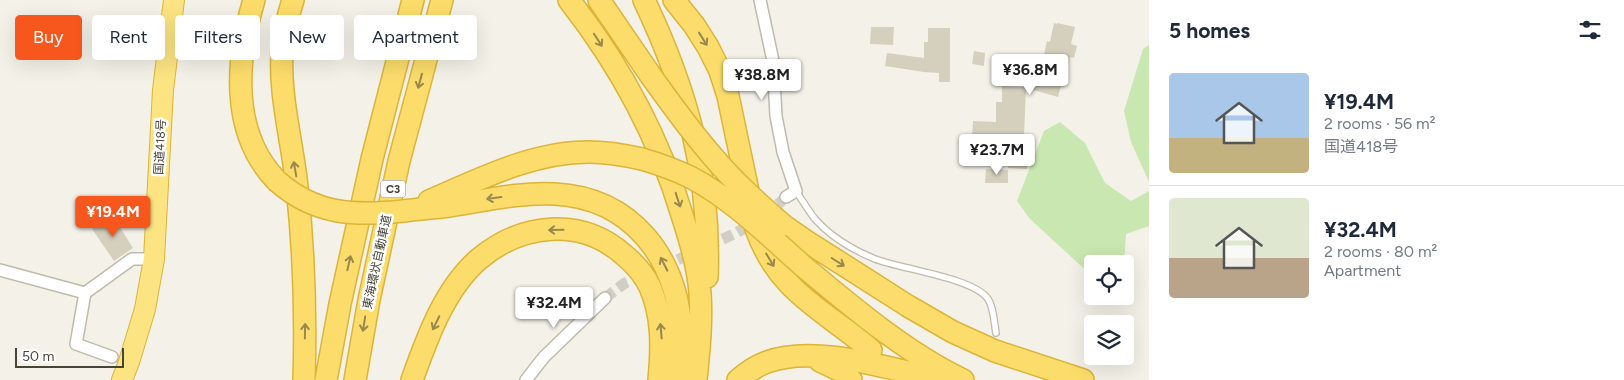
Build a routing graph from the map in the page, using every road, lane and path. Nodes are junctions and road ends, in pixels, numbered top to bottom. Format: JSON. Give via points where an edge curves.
{"nodes":[{"id":1,"x":174,"y":0,"type":"edge"},
{"id":2,"x":254,"y":0,"type":"edge"},
{"id":3,"x":293,"y":0,"type":"edge"},
{"id":4,"x":413,"y":0,"type":"edge"},
{"id":5,"x":442,"y":0,"type":"edge"},
{"id":6,"x":570,"y":0,"type":"edge"},
{"id":7,"x":598,"y":0,"type":"edge"},
{"id":8,"x":644,"y":0,"type":"edge"},
{"id":9,"x":674,"y":0,"type":"edge"},
{"id":10,"x":760,"y":0,"type":"edge"},
{"id":11,"x":791,"y":194,"type":"joint"},
{"id":12,"x":403,"y":211,"type":"junction"},
{"id":13,"x":154,"y":260,"type":"junction"},
{"id":14,"x":0,"y":270,"type":"edge"},
{"id":15,"x":85,"y":293,"type":"junction"},
{"id":16,"x":604,"y":298,"type":"tunnel mouth"},
{"id":17,"x":702,"y":329,"type":"junction"},
{"id":18,"x":996,"y":333,"type":"dead end"},
{"id":19,"x":871,"y":350,"type":"dead end"},
{"id":20,"x":801,"y":356,"type":"junction"},
{"id":21,"x":112,"y":357,"type":"dead end"},
{"id":22,"x":122,"y":380,"type":"edge"},
{"id":23,"x":304,"y":380,"type":"edge"},
{"id":24,"x":326,"y":380,"type":"edge"},
{"id":25,"x":355,"y":380,"type":"edge"},
{"id":26,"x":412,"y":380,"type":"edge"},
{"id":27,"x":526,"y":380,"type":"edge"},
{"id":28,"x":659,"y":380,"type":"edge"},
{"id":29,"x":678,"y":380,"type":"edge"},
{"id":30,"x":696,"y":380,"type":"edge"},
{"id":31,"x":738,"y":380,"type":"edge"},
{"id":32,"x":851,"y":380,"type":"edge"},
{"id":33,"x":940,"y":380,"type":"edge"},
{"id":34,"x":963,"y":380,"type":"edge"},
{"id":35,"x":1083,"y":380,"type":"edge"}],
"edges":[{"from":1,"to":13,"type":"highway","name":"国道418号","via":[[163,90]]},
{"from":2,"to":12,"type":"highway","bridge":true,"via":[[241,55],[241,102],[246,126],[262,164],[294,195],[327,209],[350,213]]},
{"from":23,"to":3,"type":"highway","one_way":true,"via":[[304,256],[281,66],[283,40]]},
{"from":24,"to":4,"type":"highway","number":"C3","one_way":true,"via":[[370,169]]},
{"from":5,"to":25,"type":"highway","name":"東海環状自動車道","number":"C3","one_way":true,"via":[[399,161],[368,300]]},
{"from":6,"to":17,"type":"highway","one_way":true,"via":[[634,99],[670,176],[696,262]]},
{"from":7,"to":35,"type":"highway","one_way":true,"bridge":true,"via":[[690,130],[715,160],[783,225],[952,332],[995,351]]},
{"from":8,"to":17,"type":"highway","via":[[674,71],[702,176],[708,243]]},
{"from":9,"to":19,"type":"highway","one_way":true,"via":[[694,24],[720,71],[756,229],[771,262],[797,293]]},
{"from":10,"to":11,"type":"street","via":[[773,61],[776,116]]},
{"from":11,"to":18,"type":"lane","via":[[837,239],[875,259],[977,289],[988,299]]},
{"from":29,"to":12,"type":"highway","one_way":true,"via":[[681,331],[672,282],[651,242],[615,212],[589,200],[548,194]]},
{"from":12,"to":34,"type":"highway","bridge":true,"via":[[536,159],[589,152],[642,159],[686,175],[717,194],[848,304],[935,365]]},
{"from":13,"to":15,"type":"street","via":[[132,259]]},
{"from":13,"to":22,"type":"highway","name":"国道418号","via":[[145,309]]},
{"from":14,"to":15,"type":"street"},
{"from":15,"to":21,"type":"street","via":[[76,344]]},
{"from":16,"to":27,"type":"street","via":[[544,357]]},
{"from":17,"to":30,"type":"highway"},
{"from":20,"to":31,"type":"highway","via":[[768,361]]},
{"from":20,"to":32,"type":"highway","via":[[829,364]]},
{"from":20,"to":33,"type":"highway","via":[[842,359]]},
{"from":28,"to":26,"type":"highway","one_way":true,"via":[[660,321],[650,286],[641,272],[632,261],[598,237],[559,229],[515,236],[478,260],[460,279],[446,302]]}]}
